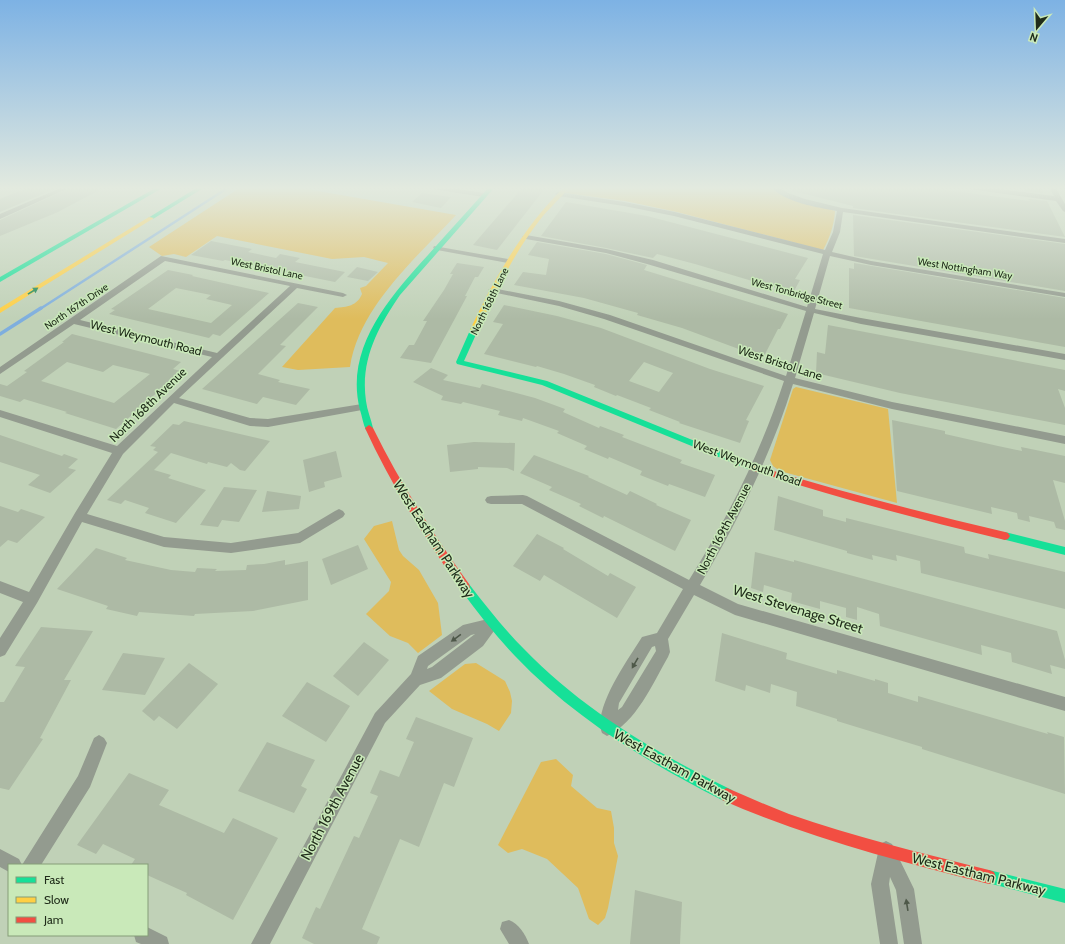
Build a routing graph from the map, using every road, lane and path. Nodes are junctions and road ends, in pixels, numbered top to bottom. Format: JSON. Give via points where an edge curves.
{"nodes":[{"id":1,"x":85,"y":231,"type":"edge"},
{"id":2,"x":130,"y":231,"type":"edge"},
{"id":3,"x":452,"y":231,"type":"edge"},
{"id":4,"x":530,"y":231,"type":"edge"},
{"id":5,"x":740,"y":231,"type":"edge"},
{"id":6,"x":837,"y":231,"type":"edge"},
{"id":7,"x":993,"y":231,"type":"edge"},
{"id":8,"x":526,"y":237,"type":"junction"},
{"id":9,"x":1065,"y":241,"type":"edge"},
{"id":10,"x":437,"y":248,"type":"junction"},
{"id":11,"x":827,"y":254,"type":"junction"},
{"id":12,"x":164,"y":258,"type":"joint"},
{"id":13,"x":508,"y":261,"type":"junction"},
{"id":14,"x":0,"y":280,"type":"edge"},
{"id":15,"x":296,"y":285,"type":"junction"},
{"id":16,"x":492,"y":290,"type":"junction"},
{"id":17,"x":343,"y":295,"type":"dead end"},
{"id":18,"x":1065,"y":295,"type":"edge"},
{"id":19,"x":810,"y":310,"type":"junction"},
{"id":20,"x":0,"y":311,"type":"edge"},
{"id":21,"x":74,"y":321,"type":"junction"},
{"id":22,"x":219,"y":356,"type":"junction"},
{"id":23,"x":1065,"y":357,"type":"edge"},
{"id":24,"x":460,"y":362,"type":"joint"},
{"id":25,"x":0,"y":371,"type":"edge"},
{"id":26,"x":789,"y":379,"type":"junction"},
{"id":27,"x":172,"y":399,"type":"junction"},
{"id":28,"x":362,"y":407,"type":"junction"},
{"id":29,"x":0,"y":413,"type":"edge"},
{"id":30,"x":1065,"y":440,"type":"edge"},
{"id":31,"x":119,"y":450,"type":"junction"},
{"id":32,"x":756,"y":469,"type":"junction"},
{"id":33,"x":491,"y":500,"type":"dead end"},
{"id":34,"x":339,"y":514,"type":"dead end"},
{"id":35,"x":79,"y":516,"type":"junction"},
{"id":36,"x":1065,"y":551,"type":"edge"},
{"id":37,"x":0,"y":587,"type":"edge"},
{"id":38,"x":692,"y":588,"type":"junction"},
{"id":39,"x":32,"y":599,"type":"junction"},
{"id":40,"x":492,"y":624,"type":"junction"},
{"id":41,"x":0,"y":650,"type":"edge"},
{"id":42,"x":1065,"y":704,"type":"edge"},
{"id":43,"x":607,"y":728,"type":"junction"},
{"id":44,"x":99,"y":743,"type":"dead end"},
{"id":45,"x":886,"y":850,"type":"junction"},
{"id":46,"x":0,"y":858,"type":"edge"},
{"id":47,"x":11,"y":864,"type":"edge"},
{"id":48,"x":33,"y":864,"type":"edge"},
{"id":49,"x":1065,"y":896,"type":"edge"},
{"id":50,"x":509,"y":929,"type":"dead end"},
{"id":51,"x":145,"y":936,"type":"edge"},
{"id":52,"x":160,"y":944,"type":"edge"},
{"id":53,"x":260,"y":944,"type":"edge"},
{"id":54,"x":520,"y":944,"type":"edge"},
{"id":55,"x":889,"y":944,"type":"edge"},
{"id":56,"x":913,"y":944,"type":"edge"}],
"edges":[{"from":1,"to":14,"type":"main road"},
{"from":20,"to":2,"type":"main road","one_way":true},
{"from":3,"to":10,"type":"main road","name":"West Eastham Parkway"},
{"from":4,"to":8,"type":"main road","name":"North 168th Lane"},
{"from":5,"to":11,"type":"street","name":"West Nottingham Way"},
{"from":6,"to":11,"type":"street","name":"North 169th Avenue"},
{"from":7,"to":9,"type":"street"},
{"from":8,"to":13,"type":"main road","name":"North 168th Lane"},
{"from":8,"to":19,"type":"street","name":"West Tonbridge Street","via":[[606,251],[650,262]]},
{"from":10,"to":13,"type":"street"},
{"from":10,"to":28,"type":"main road","name":"West Eastham Parkway","via":[[397,292],[374,328],[361,366]]},
{"from":11,"to":18,"type":"street","name":"West Nottingham Way"},
{"from":11,"to":19,"type":"street","name":"North 169th Avenue"},
{"from":12,"to":15,"type":"street","name":"West Bristol Lane"},
{"from":12,"to":21,"type":"street","name":"North 167th Drive"},
{"from":13,"to":16,"type":"main road","name":"North 168th Lane"},
{"from":15,"to":17,"type":"street","name":"West Bristol Lane"},
{"from":15,"to":22,"type":"street","name":"North 168th Avenue"},
{"from":16,"to":24,"type":"main road","name":"North 168th Lane"},
{"from":16,"to":26,"type":"street","name":"West Bristol Lane","via":[[580,309]]},
{"from":19,"to":23,"type":"street","name":"West Tonbridge Street"},
{"from":19,"to":26,"type":"street","name":"North 169th Avenue"},
{"from":21,"to":22,"type":"street","name":"West Weymouth Road"},
{"from":21,"to":25,"type":"street","name":"North 167th Drive"},
{"from":22,"to":27,"type":"street","name":"North 168th Avenue"},
{"from":24,"to":32,"type":"main road","name":"West Weymouth Road","via":[[544,383]]},
{"from":26,"to":30,"type":"street","name":"West Bristol Lane","via":[[888,405]]},
{"from":26,"to":32,"type":"street","name":"North 169th Avenue"},
{"from":27,"to":28,"type":"street","via":[[250,422],[268,423]]},
{"from":27,"to":31,"type":"street","name":"North 168th Avenue"},
{"from":28,"to":40,"type":"main road","name":"West Eastham Parkway","via":[[370,432],[387,465],[454,572]]},
{"from":29,"to":31,"type":"street"},
{"from":31,"to":35,"type":"street","name":"North 168th Avenue"},
{"from":32,"to":36,"type":"main road","name":"West Weymouth Road","via":[[890,508]]},
{"from":32,"to":38,"type":"street","name":"North 169th Avenue"},
{"from":33,"to":38,"type":"street","name":"West Stevenage Street","via":[[522,500]]},
{"from":34,"to":35,"type":"street","via":[[300,538],[231,548],[164,542]]},
{"from":35,"to":39,"type":"street","name":"North 168th Avenue"},
{"from":37,"to":39,"type":"street"},
{"from":38,"to":42,"type":"street","name":"West Stevenage Street","via":[[758,617]]},
{"from":38,"to":43,"type":"street","name":"North 169th Avenue","via":[[661,638],[662,652],[627,712]]},
{"from":39,"to":41,"type":"street","name":"North 168th Avenue"},
{"from":40,"to":43,"type":"main road","name":"West Eastham Parkway","via":[[534,670]]},
{"from":40,"to":53,"type":"street","name":"North 169th Avenue","via":[[478,641],[436,673],[416,678],[380,718]]},
{"from":43,"to":45,"type":"main road","name":"West Eastham Parkway","via":[[656,759],[741,802],[793,822]]},
{"from":44,"to":48,"type":"street","via":[[84,781]]},
{"from":45,"to":49,"type":"main road","name":"West Eastham Parkway"},
{"from":45,"to":55,"type":"street","via":[[880,884]]},
{"from":56,"to":45,"type":"street","one_way":true,"via":[[905,889]]},
{"from":46,"to":47,"type":"street"},
{"from":50,"to":54,"type":"street"},
{"from":51,"to":52,"type":"street"}]}
